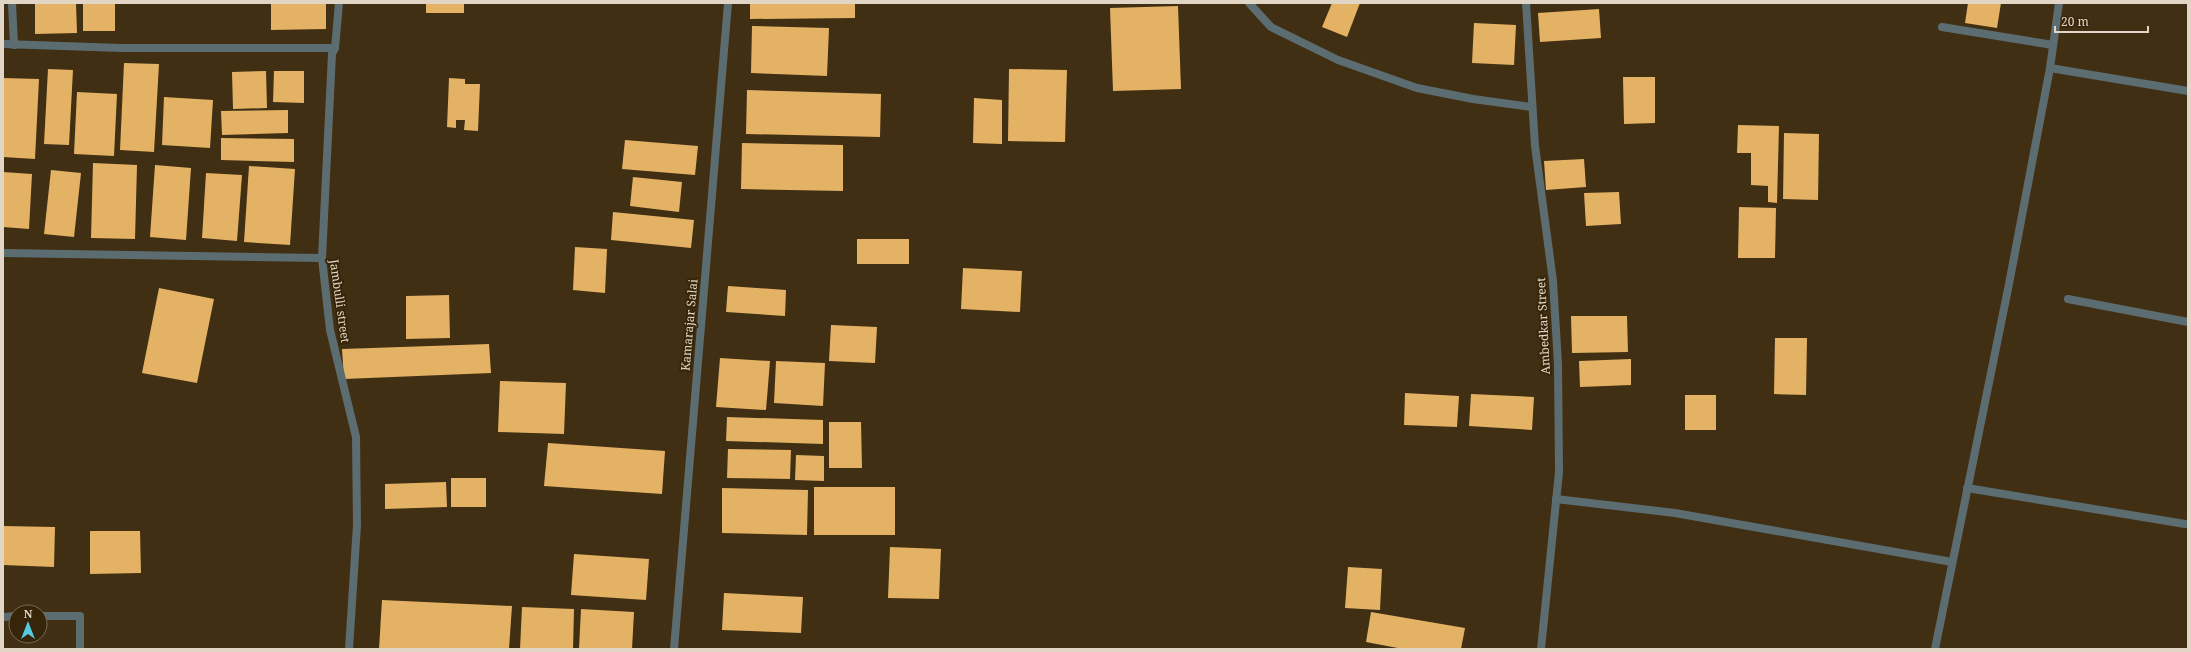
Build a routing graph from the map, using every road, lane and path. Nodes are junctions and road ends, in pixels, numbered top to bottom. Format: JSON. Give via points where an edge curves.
{"nodes":[{"id":1,"x":12,"y":3,"type":"edge"},
{"id":2,"x":339,"y":3,"type":"edge"},
{"id":3,"x":728,"y":3,"type":"edge"},
{"id":4,"x":1249,"y":3,"type":"edge"},
{"id":5,"x":1526,"y":3,"type":"edge"},
{"id":6,"x":2059,"y":3,"type":"edge"},
{"id":7,"x":1942,"y":27,"type":"dead end"},
{"id":8,"x":3,"y":44,"type":"edge"},
{"id":9,"x":14,"y":45,"type":"junction"},
{"id":10,"x":2053,"y":45,"type":"junction"},
{"id":11,"x":335,"y":48,"type":"junction"},
{"id":12,"x":2050,"y":68,"type":"junction"},
{"id":13,"x":2188,"y":92,"type":"edge"},
{"id":14,"x":1532,"y":107,"type":"junction"},
{"id":15,"x":3,"y":253,"type":"edge"},
{"id":16,"x":322,"y":258,"type":"junction"},
{"id":17,"x":2068,"y":299,"type":"dead end"},
{"id":18,"x":2188,"y":322,"type":"edge"},
{"id":19,"x":1967,"y":488,"type":"junction"},
{"id":20,"x":1556,"y":500,"type":"junction"},
{"id":21,"x":2185,"y":524,"type":"dead end"},
{"id":22,"x":1952,"y":562,"type":"junction"},
{"id":23,"x":48,"y":616,"type":"edge"},
{"id":24,"x":80,"y":649,"type":"edge"},
{"id":25,"x":349,"y":649,"type":"edge"},
{"id":26,"x":674,"y":649,"type":"edge"},
{"id":27,"x":1541,"y":649,"type":"edge"},
{"id":28,"x":1935,"y":649,"type":"edge"}],
"edges":[{"from":1,"to":9,"type":"street"},
{"from":2,"to":11,"type":"street","name":"Jambulli street"},
{"from":3,"to":26,"type":"street","name":"Kamarajar Salai"},
{"from":4,"to":14,"type":"street","via":[[1271,27],[1338,60],[1416,88]]},
{"from":5,"to":14,"type":"street","name":"Ambedkar Street"},
{"from":6,"to":10,"type":"street"},
{"from":7,"to":10,"type":"street"},
{"from":8,"to":9,"type":"street"},
{"from":9,"to":11,"type":"street"},
{"from":10,"to":12,"type":"street"},
{"from":11,"to":16,"type":"street","name":"Jambulli street","via":[[332,54]]},
{"from":12,"to":13,"type":"street"},
{"from":12,"to":19,"type":"street"},
{"from":14,"to":20,"type":"street","name":"Ambedkar Street","via":[[1556,326],[1559,472]]},
{"from":15,"to":16,"type":"street"},
{"from":16,"to":25,"type":"street","name":"Jambulli street","via":[[330,330],[356,436],[357,525]]},
{"from":17,"to":18,"type":"street"},
{"from":19,"to":21,"type":"street"},
{"from":19,"to":22,"type":"street"},
{"from":20,"to":22,"type":"street","via":[[1675,513]]},
{"from":20,"to":27,"type":"street","name":"Ambedkar Street"},
{"from":22,"to":28,"type":"street"},
{"from":23,"to":24,"type":"street","via":[[80,616]]}]}
